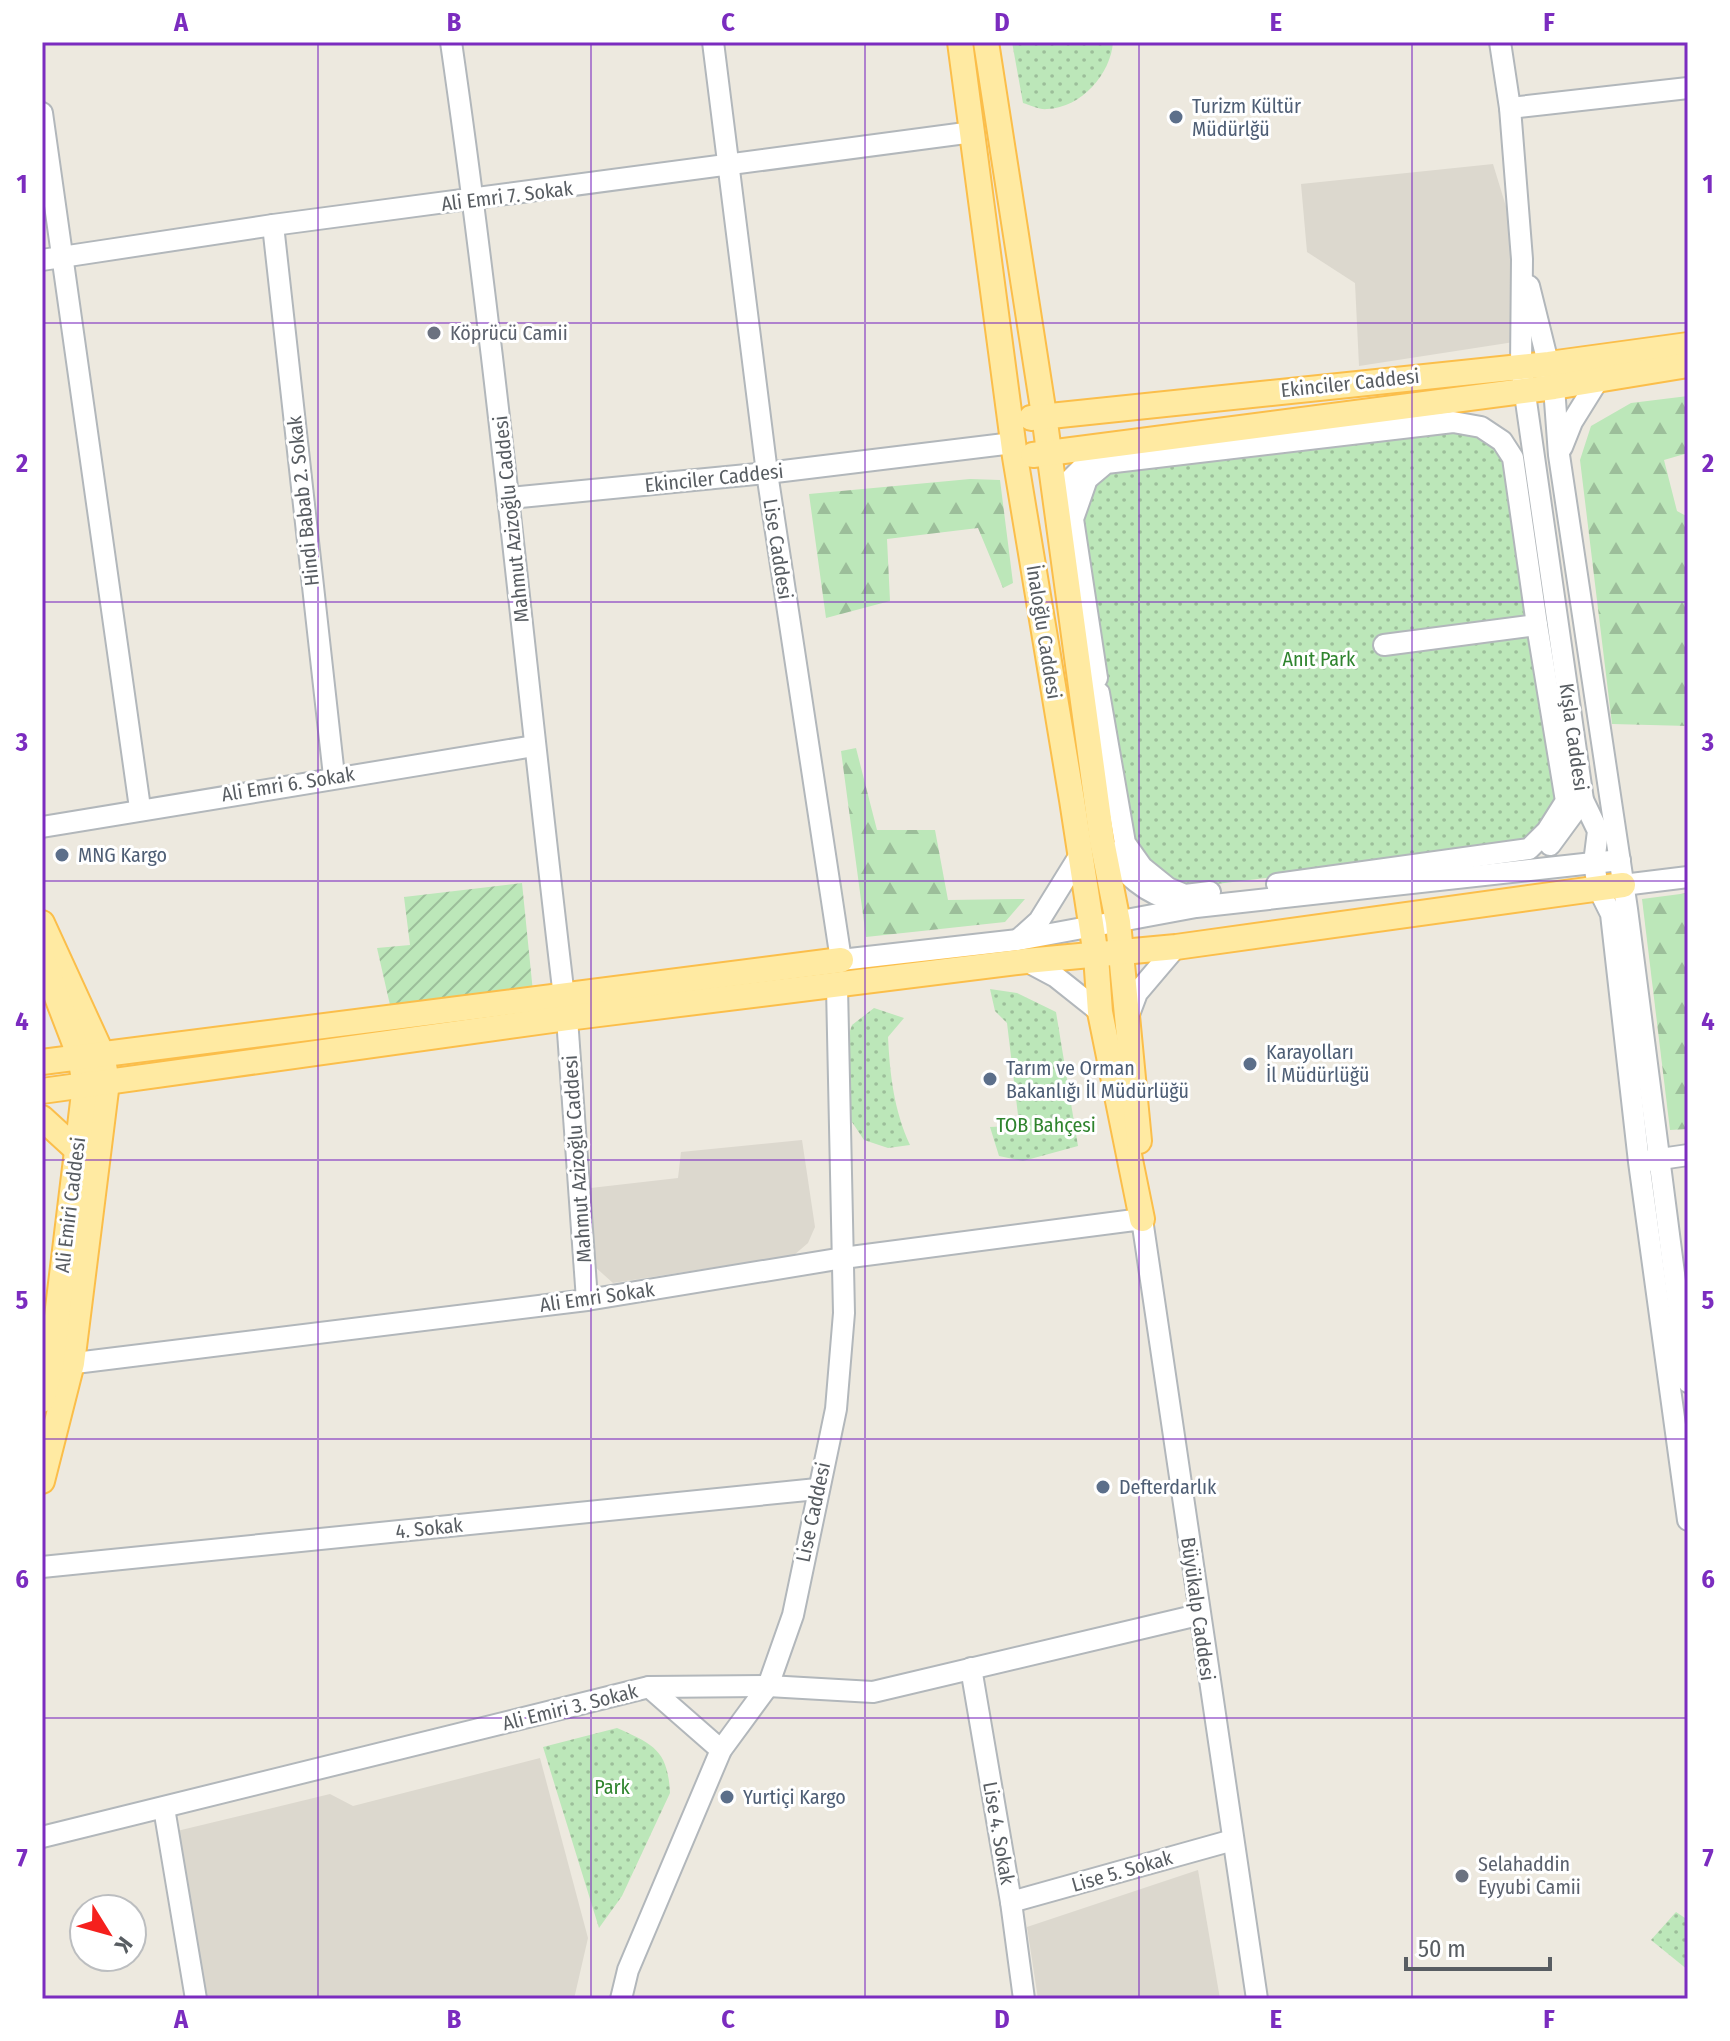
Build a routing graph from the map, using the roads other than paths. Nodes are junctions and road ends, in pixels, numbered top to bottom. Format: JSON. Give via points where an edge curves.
{"nodes":[{"id":1,"x":451,"y":42,"type":"edge"},
{"id":2,"x":713,"y":42,"type":"edge"},
{"id":3,"x":960,"y":42,"type":"edge"},
{"id":4,"x":986,"y":42,"type":"edge"},
{"id":5,"x":1500,"y":42,"type":"edge"},
{"id":6,"x":1688,"y":88,"type":"edge"},
{"id":7,"x":1510,"y":108,"type":"junction"},
{"id":8,"x":42,"y":113,"type":"edge"},
{"id":9,"x":973,"y":132,"type":"junction"},
{"id":10,"x":730,"y":167,"type":"junction"},
{"id":11,"x":474,"y":200,"type":"junction"},
{"id":12,"x":273,"y":225,"type":"junction"},
{"id":13,"x":52,"y":259,"type":"edge"},
{"id":14,"x":1522,"y":259,"type":"junction"},
{"id":15,"x":1688,"y":345,"type":"edge"},
{"id":16,"x":1688,"y":365,"type":"edge"},
{"id":17,"x":1551,"y":376,"type":"junction"},
{"id":18,"x":1522,"y":377,"type":"junction"},
{"id":19,"x":1600,"y":377,"type":"junction"},
{"id":20,"x":1445,"y":399,"type":"junction"},
{"id":21,"x":1044,"y":415,"type":"junction"},
{"id":22,"x":1013,"y":441,"type":"junction"},
{"id":23,"x":1107,"y":445,"type":"junction"},
{"id":24,"x":1049,"y":453,"type":"junction"},
{"id":25,"x":1559,"y":455,"type":"junction"},
{"id":26,"x":1533,"y":456,"type":"junction"},
{"id":27,"x":767,"y":473,"type":"junction"},
{"id":28,"x":510,"y":498,"type":"junction"},
{"id":29,"x":1056,"y":508,"type":"junction"},
{"id":30,"x":1537,"y":625,"type":"junction"},
{"id":31,"x":1384,"y":645,"type":"dead end"},
{"id":32,"x":534,"y":746,"type":"junction"},
{"id":33,"x":334,"y":776,"type":"junction"},
{"id":34,"x":1583,"y":800,"type":"junction"},
{"id":35,"x":140,"y":808,"type":"junction"},
{"id":36,"x":42,"y":827,"type":"edge"},
{"id":37,"x":1102,"y":841,"type":"junction"},
{"id":38,"x":1078,"y":858,"type":"junction"},
{"id":39,"x":1594,"y":863,"type":"junction"},
{"id":40,"x":1523,"y":871,"type":"junction"},
{"id":41,"x":1622,"y":872,"type":"junction"},
{"id":42,"x":1688,"y":877,"type":"edge"},
{"id":43,"x":1598,"y":888,"type":"junction"},
{"id":44,"x":1196,"y":907,"type":"junction"},
{"id":45,"x":1118,"y":922,"type":"junction"},
{"id":46,"x":42,"y":923,"type":"edge"},
{"id":47,"x":1088,"y":926,"type":"junction"},
{"id":48,"x":1176,"y":947,"type":"junction"},
{"id":49,"x":1022,"y":951,"type":"junction"},
{"id":50,"x":1121,"y":953,"type":"junction"},
{"id":51,"x":1096,"y":956,"type":"junction"},
{"id":52,"x":841,"y":960,"type":"junction"},
{"id":53,"x":43,"y":961,"type":"edge"},
{"id":54,"x":837,"y":987,"type":"junction"},
{"id":55,"x":42,"y":1008,"type":"edge"},
{"id":56,"x":566,"y":1008,"type":"junction"},
{"id":57,"x":1100,"y":1012,"type":"junction"},
{"id":58,"x":1126,"y":1021,"type":"junction"},
{"id":59,"x":91,"y":1056,"type":"junction"},
{"id":60,"x":42,"y":1062,"type":"edge"},
{"id":61,"x":96,"y":1084,"type":"junction"},
{"id":62,"x":42,"y":1091,"type":"edge"},
{"id":63,"x":42,"y":1118,"type":"edge"},
{"id":64,"x":77,"y":1150,"type":"junction"},
{"id":65,"x":1688,"y":1155,"type":"edge"},
{"id":66,"x":1660,"y":1159,"type":"junction"},
{"id":67,"x":1639,"y":1162,"type":"junction"},
{"id":68,"x":1142,"y":1219,"type":"junction"},
{"id":69,"x":843,"y":1258,"type":"junction"},
{"id":70,"x":587,"y":1300,"type":"junction"},
{"id":71,"x":1679,"y":1350,"type":"edge"},
{"id":72,"x":62,"y":1365,"type":"junction"},
{"id":73,"x":1688,"y":1382,"type":"edge"},
{"id":74,"x":42,"y":1400,"type":"edge"},
{"id":75,"x":42,"y":1481,"type":"edge"},
{"id":76,"x":817,"y":1489,"type":"junction"},
{"id":77,"x":1688,"y":1520,"type":"edge"},
{"id":78,"x":42,"y":1567,"type":"edge"},
{"id":79,"x":1198,"y":1615,"type":"junction"},
{"id":80,"x":971,"y":1668,"type":"junction"},
{"id":81,"x":768,"y":1686,"type":"junction"},
{"id":82,"x":649,"y":1687,"type":"junction"},
{"id":83,"x":721,"y":1750,"type":"junction"},
{"id":84,"x":164,"y":1808,"type":"junction"},
{"id":85,"x":42,"y":1837,"type":"edge"},
{"id":86,"x":1233,"y":1840,"type":"junction"},
{"id":87,"x":1011,"y":1902,"type":"junction"},
{"id":88,"x":196,"y":1999,"type":"edge"},
{"id":89,"x":621,"y":1999,"type":"edge"},
{"id":90,"x":1024,"y":1999,"type":"edge"},
{"id":91,"x":1257,"y":1999,"type":"edge"}],
"edges":[{"from":1,"to":11,"type":"street","name":"Mahmut Azizoğlu Caddesi"},
{"from":2,"to":10,"type":"street","name":"Lise Caddesi"},
{"from":3,"to":9,"type":"main road","name":"İnaloğlu Caddesi"},
{"from":4,"to":21,"type":"main road"},
{"from":5,"to":7,"type":"street","name":"Kışla Caddesi"},
{"from":6,"to":7,"type":"street"},
{"from":7,"to":14,"type":"street","name":"Kışla Caddesi"},
{"from":8,"to":13,"type":"street"},
{"from":9,"to":10,"type":"street","name":"Ali Emri 7. Sokak"},
{"from":9,"to":22,"type":"main road","name":"İnaloğlu Caddesi"},
{"from":10,"to":11,"type":"street","name":"Ali Emri 7. Sokak"},
{"from":10,"to":27,"type":"street","name":"Lise Caddesi"},
{"from":11,"to":12,"type":"street","name":"Ali Emri 7. Sokak"},
{"from":11,"to":28,"type":"street","name":"Mahmut Azizoğlu Caddesi"},
{"from":12,"to":13,"type":"street","name":"Ali Emri 7. Sokak"},
{"from":12,"to":33,"type":"street","name":"Hindi Babab 2. Sokak"},
{"from":13,"to":35,"type":"street"},
{"from":14,"to":17,"type":"street"},
{"from":14,"to":18,"type":"street","name":"Kışla Caddesi"},
{"from":15,"to":17,"type":"main road","name":"Ekinciler Caddesi"},
{"from":16,"to":19,"type":"main road","name":"Ekinciler Caddesi"},
{"from":17,"to":18,"type":"main road","name":"Ekinciler Caddesi"},
{"from":17,"to":19,"type":"main road","name":"Ekinciler Caddesi"},
{"from":17,"to":25,"type":"street"},
{"from":18,"to":20,"type":"main road","name":"Ekinciler Caddesi"},
{"from":18,"to":21,"type":"main road","name":"Ekinciler Caddesi"},
{"from":18,"to":26,"type":"street","name":"Kışla Caddesi"},
{"from":19,"to":25,"type":"street"},
{"from":20,"to":23,"type":"main road","name":"Ekinciler Caddesi"},
{"from":20,"to":26,"type":"street","via":[[1480,412]]},
{"from":21,"to":22,"type":"main road","name":"Ekinciler Caddesi"},
{"from":21,"to":24,"type":"main road"},
{"from":22,"to":24,"type":"main road","name":"Ekinciler Caddesi"},
{"from":22,"to":27,"type":"street","name":"Ekinciler Caddesi"},
{"from":22,"to":38,"type":"main road","name":"İnaloğlu Caddesi"},
{"from":23,"to":24,"type":"main road","name":"Ekinciler Caddesi"},
{"from":23,"to":29,"type":"street","via":[[1065,485]]},
{"from":24,"to":29,"type":"main road"},
{"from":25,"to":41,"type":"street"},
{"from":26,"to":34,"type":"street","name":"Kışla Caddesi"},
{"from":27,"to":28,"type":"street","name":"Ekinciler Caddesi"},
{"from":27,"to":52,"type":"street","name":"Lise Caddesi"},
{"from":28,"to":32,"type":"street","name":"Mahmut Azizoğlu Caddesi"},
{"from":29,"to":37,"type":"main road"},
{"from":30,"to":30,"type":"street","via":[[1513,458],[1502,441],[1481,427],[1453,422],[1368,429],[1106,463],[1087,479],[1073,519],[1125,843],[1142,867],[1185,895],[1529,849],[1566,801]]},
{"from":30,"to":31,"type":"street"},
{"from":32,"to":33,"type":"street","name":"Ali Emri 6. Sokak"},
{"from":32,"to":56,"type":"street","name":"Mahmut Azizoğlu Caddesi"},
{"from":33,"to":35,"type":"street","name":"Ali Emri 6. Sokak"},
{"from":34,"to":39,"type":"street","name":"Kışla Caddesi","via":[[1598,831]]},
{"from":34,"to":40,"type":"street","via":[[1554,842]]},
{"from":35,"to":36,"type":"street","name":"Ali Emri 6. Sokak"},
{"from":37,"to":44,"type":"street","via":[[1145,891]]},
{"from":37,"to":45,"type":"main road"},
{"from":38,"to":47,"type":"main road","name":"İnaloğlu Caddesi"},
{"from":38,"to":49,"type":"street"},
{"from":39,"to":40,"type":"street"},
{"from":39,"to":41,"type":"street"},
{"from":39,"to":43,"type":"street","name":"Kışla Caddesi"},
{"from":40,"to":44,"type":"street"},
{"from":41,"to":42,"type":"street"},
{"from":41,"to":43,"type":"main road"},
{"from":41,"to":66,"type":"street"},
{"from":43,"to":48,"type":"main road"},
{"from":43,"to":67,"type":"street","name":"Kışla Caddesi","via":[[1611,914]]},
{"from":44,"to":45,"type":"street"},
{"from":45,"to":47,"type":"street"},
{"from":45,"to":50,"type":"main road"},
{"from":46,"to":59,"type":"main road"},
{"from":47,"to":49,"type":"street"},
{"from":47,"to":51,"type":"main road","name":"İnaloğlu Caddesi"},
{"from":48,"to":50,"type":"main road"},
{"from":48,"to":58,"type":"street","via":[[1137,993]]},
{"from":49,"to":51,"type":"main road"},
{"from":49,"to":52,"type":"street"},
{"from":49,"to":54,"type":"main road"},
{"from":49,"to":57,"type":"street"},
{"from":50,"to":51,"type":"main road"},
{"from":50,"to":58,"type":"main road"},
{"from":51,"to":57,"type":"main road","name":"İnaloğlu Caddesi"},
{"from":52,"to":56,"type":"main road"},
{"from":53,"to":55,"type":"main road"},
{"from":53,"to":59,"type":"main road"},
{"from":54,"to":56,"type":"main road"},
{"from":54,"to":69,"type":"street","name":"Lise Caddesi"},
{"from":56,"to":59,"type":"main road"},
{"from":56,"to":61,"type":"main road"},
{"from":56,"to":70,"type":"street","name":"Mahmut Azizoğlu Caddesi"},
{"from":57,"to":68,"type":"main road","name":"İnaloğlu Caddesi"},
{"from":58,"to":68,"type":"main road"},
{"from":59,"to":60,"type":"main road"},
{"from":59,"to":61,"type":"main road","name":"Ali Emiri Caddesi"},
{"from":61,"to":62,"type":"main road"},
{"from":61,"to":64,"type":"main road","name":"Ali Emiri Caddesi"},
{"from":61,"to":72,"type":"main road","via":[[92,1231]]},
{"from":63,"to":64,"type":"main road"},
{"from":64,"to":72,"type":"main road","name":"Ali Emiri Caddesi"},
{"from":65,"to":66,"type":"street"},
{"from":66,"to":67,"type":"street"},
{"from":66,"to":71,"type":"street"},
{"from":67,"to":71,"type":"street","name":"Kışla Caddesi"},
{"from":68,"to":69,"type":"street","name":"Ali Emri Sokak"},
{"from":68,"to":79,"type":"street","name":"Büyükalp Caddesi"},
{"from":69,"to":70,"type":"street","name":"Ali Emri Sokak"},
{"from":69,"to":76,"type":"street","name":"Lise Caddesi","via":[[836,1409]]},
{"from":70,"to":72,"type":"street","name":"Ali Emri Sokak"},
{"from":71,"to":73,"type":"street"},
{"from":71,"to":77,"type":"street","name":"Kışla Caddesi"},
{"from":72,"to":74,"type":"main road","name":"Ali Emiri Caddesi"},
{"from":72,"to":75,"type":"main road"},
{"from":76,"to":78,"type":"street","name":"4. Sokak"},
{"from":76,"to":81,"type":"street","name":"Lise Caddesi","via":[[793,1615]]},
{"from":79,"to":80,"type":"street","name":"Ali Emiri 3. Sokak"},
{"from":79,"to":86,"type":"street","name":"Büyükalp Caddesi"},
{"from":80,"to":81,"type":"street","name":"Ali Emiri 3. Sokak","via":[[873,1692]]},
{"from":80,"to":87,"type":"street","name":"Lise 4. Sokak"},
{"from":81,"to":82,"type":"street","name":"Ali Emiri 3. Sokak"},
{"from":81,"to":83,"type":"street","name":"Lise Caddesi"},
{"from":82,"to":83,"type":"street"},
{"from":82,"to":84,"type":"street","name":"Ali Emiri 3. Sokak"},
{"from":83,"to":89,"type":"street","name":"Lise Caddesi","via":[[628,1970]]},
{"from":84,"to":85,"type":"street","name":"Ali Emiri 3. Sokak"},
{"from":84,"to":88,"type":"street"},
{"from":86,"to":87,"type":"street","name":"Lise 5. Sokak"},
{"from":86,"to":91,"type":"street","name":"Büyükalp Caddesi"},
{"from":87,"to":90,"type":"street","name":"Lise 4. Sokak"}]}
